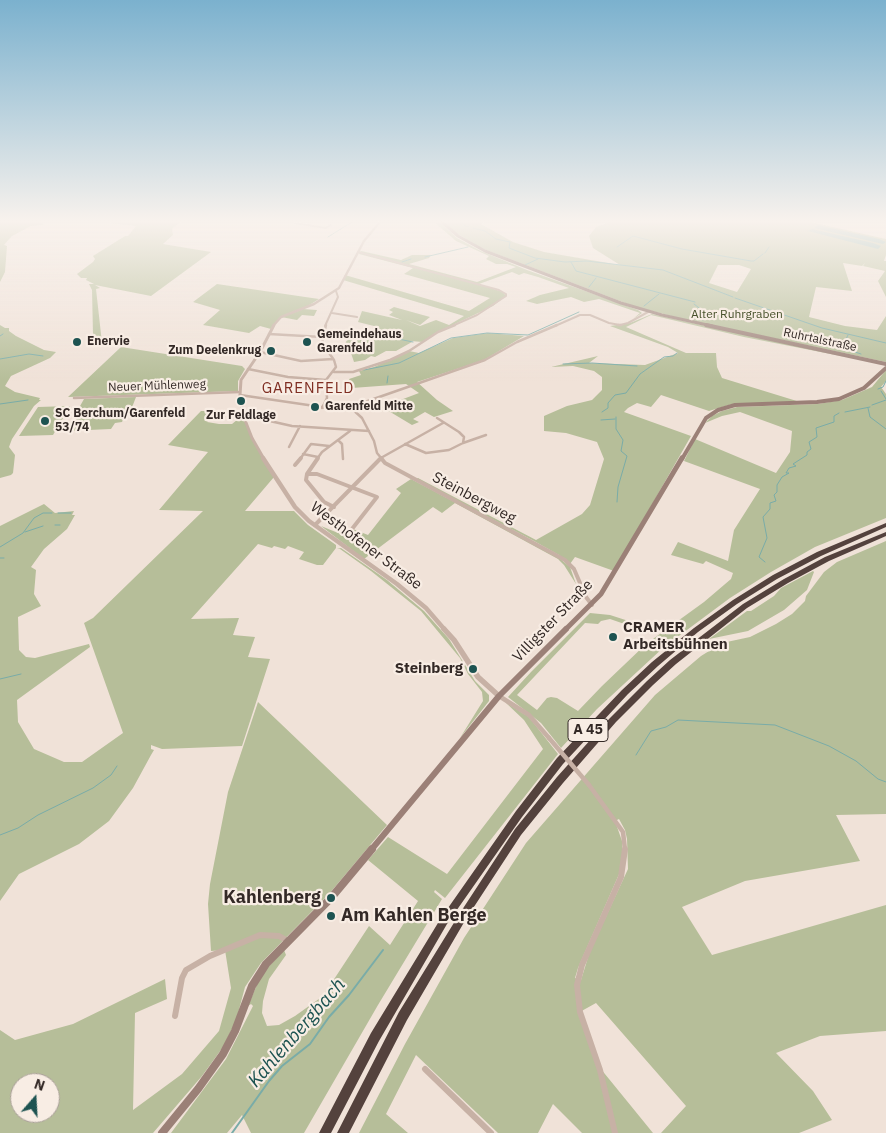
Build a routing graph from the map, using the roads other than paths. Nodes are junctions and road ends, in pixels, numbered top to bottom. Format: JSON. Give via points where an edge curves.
{"nodes":[{"id":1,"x":345,"y":275,"type":"edge"},
{"id":2,"x":442,"y":275,"type":"edge"},
{"id":3,"x":548,"y":275,"type":"edge"},
{"id":4,"x":336,"y":292,"type":"junction"},
{"id":5,"x":648,"y":312,"type":"junction"},
{"id":6,"x":332,"y":313,"type":"junction"},
{"id":7,"x":357,"y":317,"type":"dead end"},
{"id":8,"x":269,"y":334,"type":"junction"},
{"id":9,"x":322,"y":337,"type":"junction"},
{"id":10,"x":260,"y":352,"type":"junction"},
{"id":11,"x":334,"y":359,"type":"junction"},
{"id":12,"x":863,"y":359,"type":"junction"},
{"id":13,"x":884,"y":363,"type":"edge"},
{"id":14,"x":248,"y":368,"type":"junction"},
{"id":15,"x":883,"y":370,"type":"edge"},
{"id":16,"x":334,"y":372,"type":"junction"},
{"id":17,"x":326,"y":380,"type":"junction"},
{"id":18,"x":240,"y":393,"type":"junction"},
{"id":19,"x":74,"y":398,"type":"dead end"},
{"id":20,"x":350,"y":407,"type":"junction"},
{"id":21,"x":322,"y":408,"type":"junction"},
{"id":22,"x":244,"y":416,"type":"junction"},
{"id":23,"x":437,"y":418,"type":"dead end"},
{"id":24,"x":443,"y":423,"type":"junction"},
{"id":25,"x":300,"y":426,"type":"junction"},
{"id":26,"x":369,"y":431,"type":"junction"},
{"id":27,"x":350,"y":432,"type":"junction"},
{"id":28,"x":486,"y":435,"type":"dead end"},
{"id":29,"x":338,"y":440,"type":"junction"},
{"id":30,"x":463,"y":443,"type":"junction"},
{"id":31,"x":405,"y":444,"type":"junction"},
{"id":32,"x":329,"y":446,"type":"junction"},
{"id":33,"x":289,"y":447,"type":"dead end"},
{"id":34,"x":303,"y":454,"type":"junction"},
{"id":35,"x":318,"y":457,"type":"junction"},
{"id":36,"x":380,"y":458,"type":"junction"},
{"id":37,"x":343,"y":459,"type":"dead end"},
{"id":38,"x":294,"y":465,"type":"dead end"},
{"id":39,"x":307,"y":474,"type":"junction"},
{"id":40,"x":353,"y":487,"type":"junction"},
{"id":41,"x":334,"y":507,"type":"junction"},
{"id":42,"x":315,"y":525,"type":"junction"},
{"id":43,"x":886,"y":525,"type":"edge"},
{"id":44,"x":352,"y":529,"type":"dead end"},
{"id":45,"x":886,"y":534,"type":"edge"},
{"id":46,"x":592,"y":605,"type":"junction"},
{"id":47,"x":499,"y":696,"type":"junction"},
{"id":48,"x":288,"y":941,"type":"junction"},
{"id":49,"x":175,"y":1016,"type":"dead end"},
{"id":50,"x":425,"y":1069,"type":"dead end"},
{"id":51,"x":162,"y":1133,"type":"edge"},
{"id":52,"x":325,"y":1133,"type":"edge"},
{"id":53,"x":343,"y":1133,"type":"edge"},
{"id":54,"x":491,"y":1133,"type":"edge"},
{"id":55,"x":614,"y":1133,"type":"edge"}],
"edges":[{"from":1,"to":4,"type":"street"},
{"from":2,"to":16,"type":"street","via":[[506,294],[485,310],[435,334],[410,351],[374,367]]},
{"from":3,"to":5,"type":"main road","name":"Ruhrtalstraße"},
{"from":4,"to":6,"type":"street","via":[[338,297]]},
{"from":4,"to":8,"type":"street","name":"Westhofener Straße","via":[[281,317]]},
{"from":5,"to":12,"type":"main road","name":"Ruhrtalstraße"},
{"from":5,"to":20,"type":"street","via":[[620,325],[580,315],[517,342],[485,360]]},
{"from":6,"to":7,"type":"street"},
{"from":6,"to":9,"type":"street"},
{"from":8,"to":9,"type":"street"},
{"from":8,"to":10,"type":"street","name":"Westhofener Straße"},
{"from":9,"to":11,"type":"street","via":[[324,348]]},
{"from":10,"to":11,"type":"street","via":[[301,362]]},
{"from":10,"to":14,"type":"street","name":"Westhofener Straße"},
{"from":11,"to":16,"type":"street"},
{"from":12,"to":13,"type":"main road","name":"Ruhrtalstraße"},
{"from":12,"to":15,"type":"main road"},
{"from":13,"to":15,"type":"main road"},
{"from":14,"to":17,"type":"street"},
{"from":14,"to":18,"type":"street","name":"Westhofener Straße","via":[[241,380]]},
{"from":15,"to":46,"type":"main road","name":"Villigster Straße","via":[[860,391],[832,401],[740,405],[708,415]]},
{"from":16,"to":17,"type":"street"},
{"from":17,"to":21,"type":"street","via":[[327,398]]},
{"from":18,"to":19,"type":"street","name":"Neuer Mühlenweg"},
{"from":18,"to":21,"type":"street"},
{"from":18,"to":22,"type":"street","name":"Westhofener Straße"},
{"from":20,"to":21,"type":"street","via":[[339,410]]},
{"from":20,"to":26,"type":"street","via":[[362,418]]},
{"from":22,"to":25,"type":"street"},
{"from":22,"to":42,"type":"street","name":"Westhofener Straße","via":[[252,438],[284,493]]},
{"from":23,"to":24,"type":"street"},
{"from":24,"to":30,"type":"street","via":[[462,434]]},
{"from":24,"to":31,"type":"street"},
{"from":25,"to":27,"type":"street","via":[[340,428]]},
{"from":25,"to":33,"type":"street"},
{"from":26,"to":27,"type":"street"},
{"from":26,"to":36,"type":"street"},
{"from":27,"to":29,"type":"street"},
{"from":28,"to":30,"type":"street"},
{"from":29,"to":32,"type":"street"},
{"from":29,"to":37,"type":"street","via":[[342,444]]},
{"from":30,"to":31,"type":"street","via":[[449,450],[426,453]]},
{"from":31,"to":36,"type":"street"},
{"from":32,"to":34,"type":"street","via":[[312,443]]},
{"from":32,"to":35,"type":"street"},
{"from":34,"to":35,"type":"street"},
{"from":34,"to":38,"type":"street"},
{"from":35,"to":39,"type":"street"},
{"from":36,"to":40,"type":"street"},
{"from":36,"to":46,"type":"street","name":"Steinbergweg","via":[[565,560],[574,569]]},
{"from":39,"to":40,"type":"street","via":[[318,474]]},
{"from":39,"to":41,"type":"street","via":[[306,480],[318,496]]},
{"from":40,"to":41,"type":"street"},
{"from":40,"to":44,"type":"street","via":[[377,498]]},
{"from":41,"to":42,"type":"street"},
{"from":42,"to":47,"type":"street","name":"Westhofener Straße","via":[[426,608],[454,640],[478,677]]},
{"from":43,"to":52,"type":"highway","number":"A 45","via":[[819,554],[735,602],[655,664],[560,760],[507,829],[444,921],[375,1037]]},
{"from":45,"to":53,"type":"highway","number":"A 45","via":[[828,559],[745,606],[673,662],[618,715],[518,832],[468,908],[403,1016]]},
{"from":46,"to":47,"type":"main road","name":"Villigster Straße"},
{"from":47,"to":48,"type":"main road","name":"Villigster Straße","via":[[346,880]]},
{"from":47,"to":55,"type":"street","bridge":true,"via":[[529,715],[550,738],[623,832],[625,865],[622,877],[582,965],[577,986],[580,1012],[600,1070]]},
{"from":48,"to":49,"type":"street","via":[[279,936],[260,934],[186,970]]},
{"from":48,"to":51,"type":"main road","name":"Villigster Straße","via":[[258,974],[223,1054]]},
{"from":50,"to":54,"type":"street"}]}
